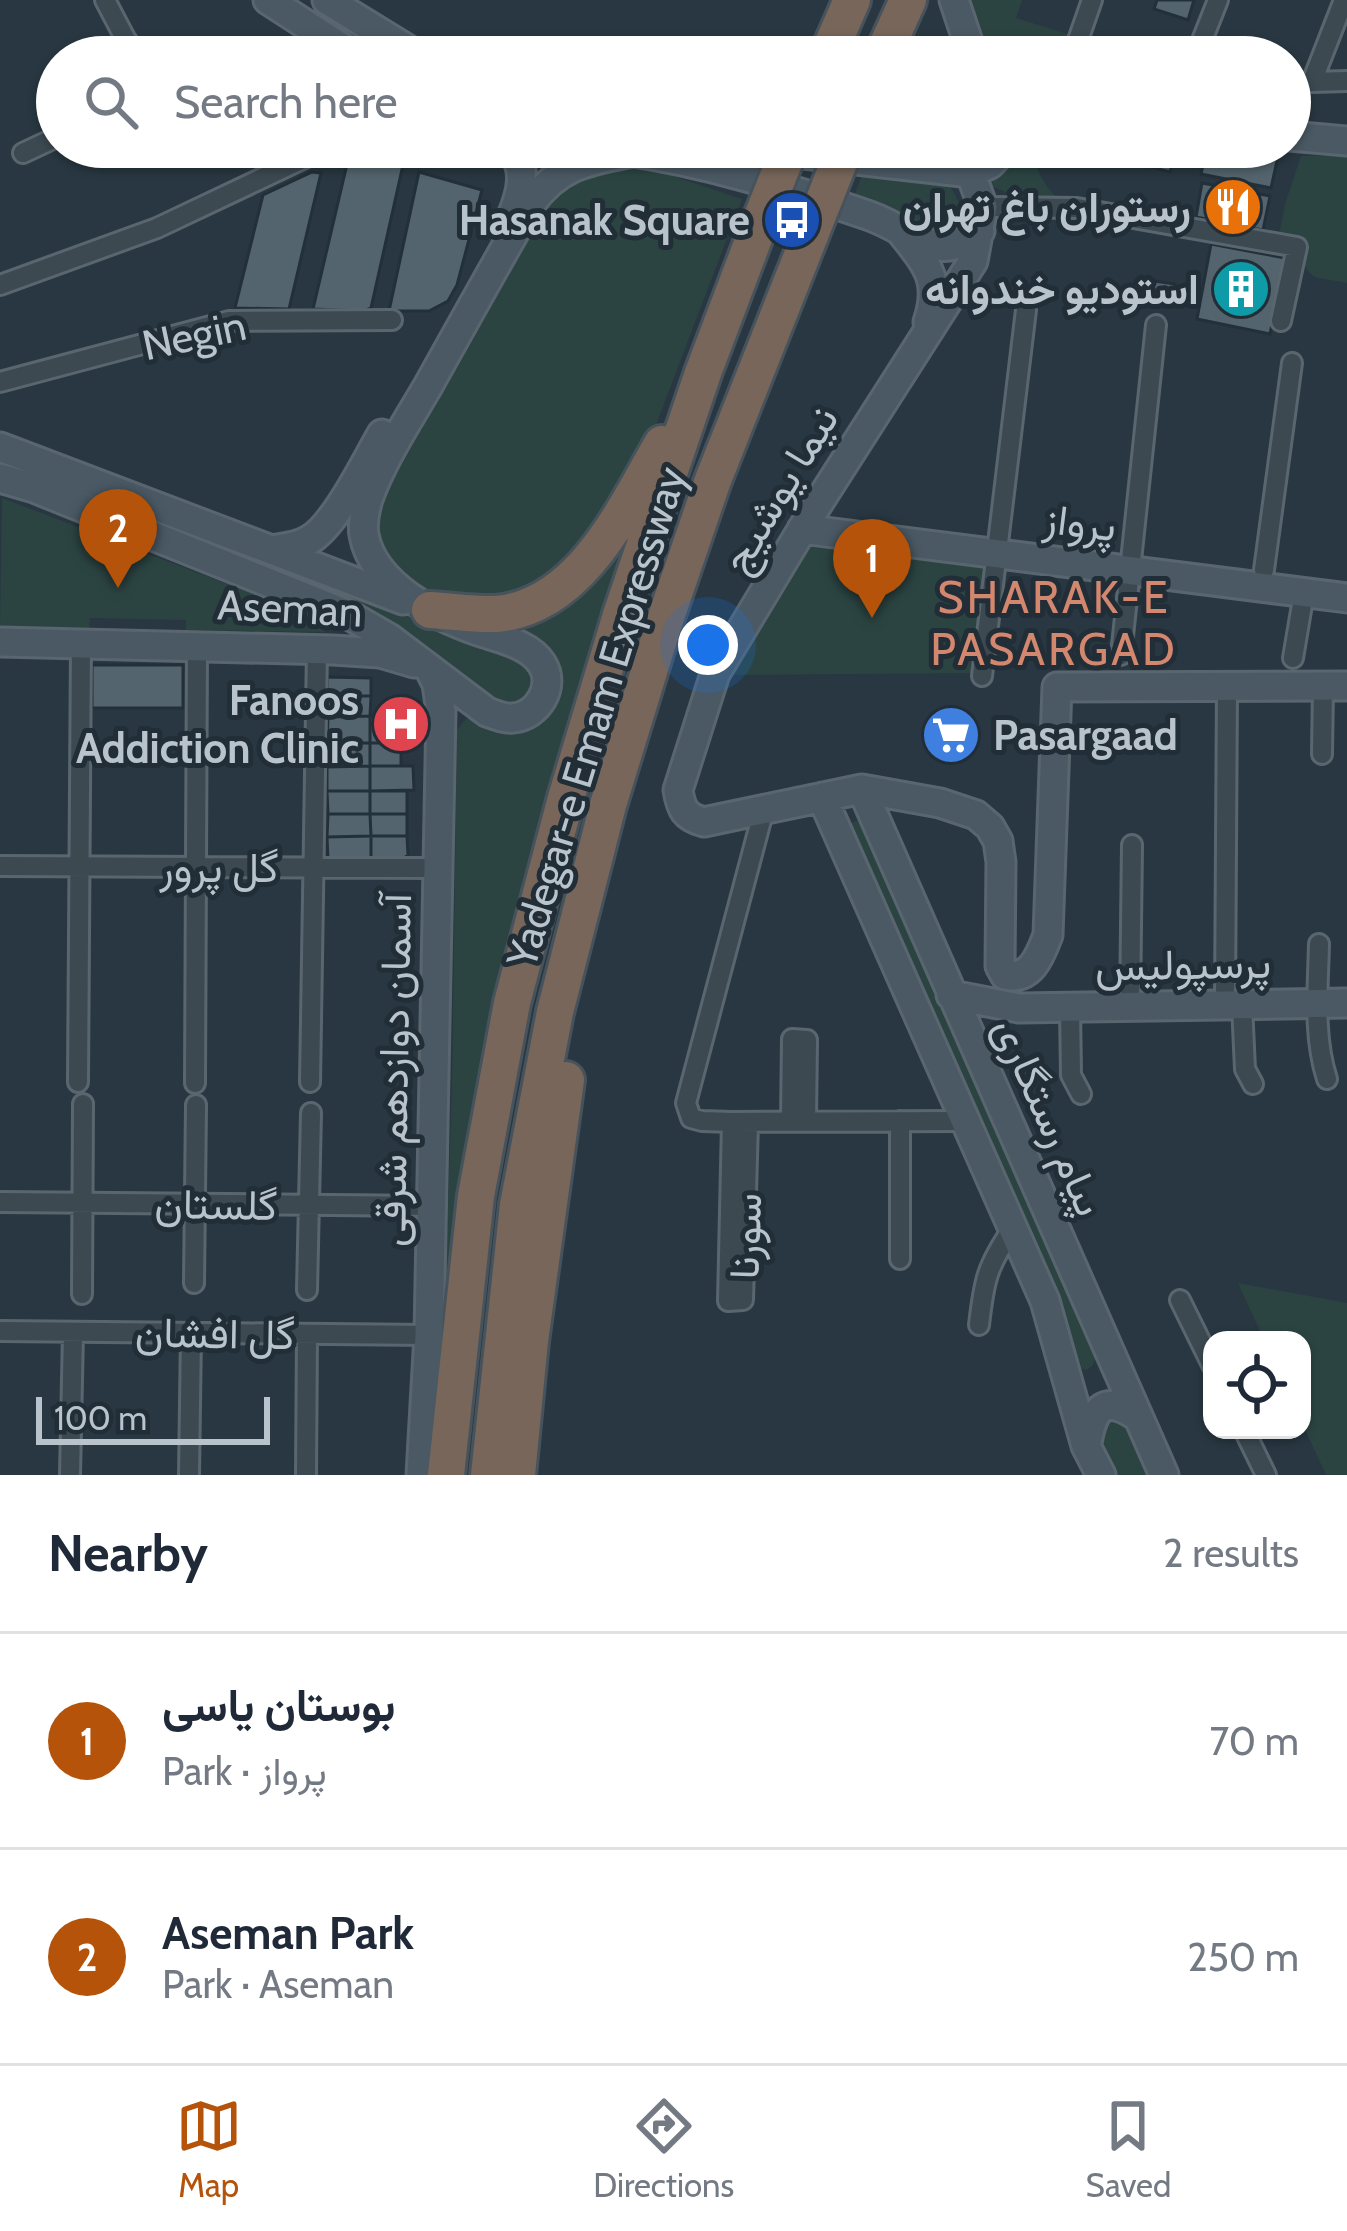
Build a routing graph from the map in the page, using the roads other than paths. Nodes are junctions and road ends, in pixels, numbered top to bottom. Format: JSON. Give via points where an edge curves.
{"nodes":[{"id":1,"x":105,"y":0,"type":"edge"},
{"id":2,"x":268,"y":0,"type":"edge"},
{"id":3,"x":327,"y":0,"type":"edge"},
{"id":4,"x":852,"y":0,"type":"edge"},
{"id":5,"x":908,"y":0,"type":"edge"},
{"id":6,"x":954,"y":0,"type":"edge"},
{"id":7,"x":1092,"y":0,"type":"edge"},
{"id":8,"x":1218,"y":0,"type":"edge"},
{"id":9,"x":1344,"y":0,"type":"edge"},
{"id":10,"x":124,"y":36,"type":"edge"},
{"id":11,"x":324,"y":36,"type":"edge"},
{"id":12,"x":386,"y":36,"type":"edge"},
{"id":13,"x":836,"y":36,"type":"edge"},
{"id":14,"x":892,"y":36,"type":"edge"},
{"id":15,"x":950,"y":36,"type":"edge"},
{"id":16,"x":966,"y":36,"type":"edge"},
{"id":17,"x":1079,"y":36,"type":"edge"},
{"id":18,"x":1205,"y":36,"type":"edge"},
{"id":19,"x":1347,"y":81,"type":"edge"},
{"id":20,"x":1311,"y":138,"type":"edge"},
{"id":21,"x":1347,"y":141,"type":"edge"},
{"id":22,"x":36,"y":148,"type":"edge"},
{"id":23,"x":23,"y":154,"type":"dead end"},
{"id":24,"x":284,"y":168,"type":"edge"},
{"id":25,"x":522,"y":168,"type":"edge"},
{"id":26,"x":570,"y":168,"type":"edge"},
{"id":27,"x":711,"y":168,"type":"edge"},
{"id":28,"x":782,"y":168,"type":"edge"},
{"id":29,"x":837,"y":168,"type":"edge"},
{"id":30,"x":968,"y":168,"type":"edge"},
{"id":31,"x":982,"y":219,"type":"junction"},
{"id":32,"x":899,"y":229,"type":"junction"},
{"id":33,"x":0,"y":285,"type":"edge"},
{"id":34,"x":1026,"y":310,"type":"dead end"},
{"id":35,"x":392,"y":320,"type":"dead end"},
{"id":36,"x":1281,"y":321,"type":"dead end"},
{"id":37,"x":1156,"y":325,"type":"dead end"},
{"id":38,"x":922,"y":337,"type":"junction"},
{"id":39,"x":1292,"y":363,"type":"dead end"},
{"id":40,"x":703,"y":373,"type":"junction"},
{"id":41,"x":0,"y":382,"type":"edge"},
{"id":42,"x":0,"y":447,"type":"edge"},
{"id":43,"x":2,"y":480,"type":"edge"},
{"id":44,"x":807,"y":521,"type":"junction"},
{"id":45,"x":998,"y":545,"type":"junction"},
{"id":46,"x":271,"y":550,"type":"junction"},
{"id":47,"x":1130,"y":562,"type":"junction"},
{"id":48,"x":1264,"y":570,"type":"junction"},
{"id":49,"x":1347,"y":581,"type":"edge"},
{"id":50,"x":1304,"y":593,"type":"junction"},
{"id":51,"x":1347,"y":598,"type":"edge"},
{"id":52,"x":325,"y":605,"type":"junction"},
{"id":53,"x":430,"y":610,"type":"junction"},
{"id":54,"x":0,"y":642,"type":"edge"},
{"id":55,"x":81,"y":643,"type":"junction"},
{"id":56,"x":197,"y":645,"type":"junction"},
{"id":57,"x":317,"y":650,"type":"junction"},
{"id":58,"x":1120,"y":656,"type":"dead end"},
{"id":59,"x":1293,"y":658,"type":"dead end"},
{"id":60,"x":429,"y":668,"type":"junction"},
{"id":61,"x":982,"y":676,"type":"dead end"},
{"id":62,"x":1227,"y":686,"type":"junction"},
{"id":63,"x":1335,"y":686,"type":"edge"},
{"id":64,"x":500,"y":717,"type":"junction"},
{"id":65,"x":1322,"y":754,"type":"dead end"},
{"id":66,"x":440,"y":768,"type":"junction"},
{"id":67,"x":862,"y":789,"type":"junction"},
{"id":68,"x":822,"y":797,"type":"junction"},
{"id":69,"x":608,"y":805,"type":"junction"},
{"id":70,"x":764,"y":809,"type":"junction"},
{"id":71,"x":1132,"y":845,"type":"dead end"},
{"id":72,"x":0,"y":866,"type":"edge"},
{"id":73,"x":79,"y":866,"type":"junction"},
{"id":74,"x":196,"y":866,"type":"junction"},
{"id":75,"x":313,"y":867,"type":"junction"},
{"id":76,"x":439,"y":868,"type":"junction"},
{"id":77,"x":1319,"y":944,"type":"dead end"},
{"id":78,"x":951,"y":995,"type":"junction"},
{"id":79,"x":1318,"y":1004,"type":"junction"},
{"id":80,"x":1347,"y":1004,"type":"edge"},
{"id":81,"x":1233,"y":1005,"type":"junction"},
{"id":82,"x":1130,"y":1006,"type":"junction"},
{"id":83,"x":1019,"y":1008,"type":"junction"},
{"id":84,"x":1070,"y":1008,"type":"junction"},
{"id":85,"x":972,"y":1042,"type":"junction"},
{"id":86,"x":1327,"y":1079,"type":"dead end"},
{"id":87,"x":78,"y":1082,"type":"dead end"},
{"id":88,"x":310,"y":1082,"type":"dead end"},
{"id":89,"x":195,"y":1083,"type":"dead end"},
{"id":90,"x":1253,"y":1084,"type":"dead end"},
{"id":91,"x":1082,"y":1094,"type":"dead end"},
{"id":92,"x":83,"y":1104,"type":"dead end"},
{"id":93,"x":196,"y":1105,"type":"dead end"},
{"id":94,"x":311,"y":1114,"type":"dead end"},
{"id":95,"x":900,"y":1121,"type":"junction"},
{"id":96,"x":966,"y":1121,"type":"junction"},
{"id":97,"x":740,"y":1122,"type":"junction"},
{"id":98,"x":0,"y":1202,"type":"edge"},
{"id":99,"x":82,"y":1203,"type":"junction"},
{"id":100,"x":194,"y":1204,"type":"junction"},
{"id":101,"x":308,"y":1205,"type":"junction"},
{"id":102,"x":432,"y":1206,"type":"junction"},
{"id":103,"x":1013,"y":1228,"type":"junction"},
{"id":104,"x":899,"y":1259,"type":"dead end"},
{"id":105,"x":194,"y":1283,"type":"dead end"},
{"id":106,"x":307,"y":1290,"type":"dead end"},
{"id":107,"x":82,"y":1294,"type":"dead end"},
{"id":108,"x":1180,"y":1300,"type":"dead end"},
{"id":109,"x":980,"y":1324,"type":"dead end"},
{"id":110,"x":0,"y":1331,"type":"edge"},
{"id":111,"x":73,"y":1332,"type":"junction"},
{"id":112,"x":191,"y":1333,"type":"junction"},
{"id":113,"x":307,"y":1334,"type":"junction"},
{"id":114,"x":429,"y":1335,"type":"junction"},
{"id":115,"x":1105,"y":1344,"type":"junction"},
{"id":116,"x":1203,"y":1347,"type":"edge"},
{"id":117,"x":1062,"y":1363,"type":"junction"},
{"id":118,"x":1138,"y":1418,"type":"junction"},
{"id":119,"x":1248,"y":1439,"type":"edge"},
{"id":120,"x":1086,"y":1446,"type":"junction"},
{"id":121,"x":70,"y":1475,"type":"edge"},
{"id":122,"x":189,"y":1475,"type":"edge"},
{"id":123,"x":306,"y":1475,"type":"edge"},
{"id":124,"x":421,"y":1475,"type":"edge"},
{"id":125,"x":446,"y":1475,"type":"edge"},
{"id":126,"x":489,"y":1475,"type":"edge"},
{"id":127,"x":518,"y":1475,"type":"edge"},
{"id":128,"x":1101,"y":1475,"type":"edge"},
{"id":129,"x":1164,"y":1475,"type":"edge"},
{"id":130,"x":1266,"y":1475,"type":"edge"}],
"edges":[{"from":1,"to":10,"type":"street"},
{"from":2,"to":11,"type":"street"},
{"from":3,"to":12,"type":"street"},
{"from":4,"to":13,"type":"highway"},
{"from":5,"to":14,"type":"highway"},
{"from":6,"to":15,"type":"street"},
{"from":6,"to":16,"type":"street"},
{"from":7,"to":17,"type":"street"},
{"from":8,"to":18,"type":"street"},
{"from":9,"to":19,"type":"street","via":[[1312,82]]},
{"from":20,"to":21,"type":"street"},
{"from":22,"to":23,"type":"street"},
{"from":24,"to":33,"type":"street","via":[[157,228]]},
{"from":25,"to":46,"type":"street","via":[[501,240],[333,516],[316,537]]},
{"from":26,"to":53,"type":"street","via":[[531,203],[369,497],[364,529],[372,558]]},
{"from":27,"to":32,"type":"street"},
{"from":28,"to":40,"type":"highway","name":"Yadegar-e Emam Expressway","bridge":true},
{"from":29,"to":69,"type":"highway","name":"Yadegar-e Emam Expressway","bridge":true,"via":[[713,479]]},
{"from":30,"to":31,"type":"street"},
{"from":31,"to":32,"type":"street","via":[[960,243],[941,247]]},
{"from":31,"to":36,"type":"street","via":[[1077,208],[1297,248]]},
{"from":31,"to":38,"type":"street","name":"نیما یوشیج","via":[[968,272]]},
{"from":32,"to":38,"type":"street","via":[[932,275]]},
{"from":34,"to":45,"type":"street"},
{"from":35,"to":41,"type":"street","name":"Negin","via":[[229,321]]},
{"from":37,"to":47,"type":"street"},
{"from":38,"to":44,"type":"street","name":"نیما یوشیج"},
{"from":39,"to":48,"type":"street"},
{"from":40,"to":53,"type":"highway","via":[[628,504],[571,579],[518,610]]},
{"from":40,"to":125,"type":"highway","name":"Yadegar-e Emam Expressway","via":[[621,615],[512,1003],[476,1196]]},
{"from":42,"to":46,"type":"street"},
{"from":43,"to":52,"type":"street"},
{"from":44,"to":45,"type":"street","name":"پرواز"},
{"from":44,"to":70,"type":"street","name":"نیما یوشیج","via":[[716,674],[678,790],[689,818],[704,822]]},
{"from":45,"to":47,"type":"street","name":"پرواز"},
{"from":45,"to":61,"type":"street"},
{"from":46,"to":53,"type":"street"},
{"from":47,"to":48,"type":"street","name":"پرواز"},
{"from":47,"to":50,"type":"street","name":"پرواز"},
{"from":47,"to":58,"type":"street"},
{"from":48,"to":49,"type":"street","name":"پرواز"},
{"from":50,"to":51,"type":"street","name":"پرواز"},
{"from":50,"to":59,"type":"street"},
{"from":52,"to":57,"type":"street","via":[[344,632]]},
{"from":52,"to":60,"type":"street"},
{"from":53,"to":64,"type":"street","via":[[541,661],[547,675],[540,704],[529,714]]},
{"from":54,"to":55,"type":"street","name":"Aseman"},
{"from":55,"to":56,"type":"street","name":"Aseman"},
{"from":55,"to":73,"type":"street"},
{"from":56,"to":57,"type":"street","name":"Aseman"},
{"from":56,"to":74,"type":"street"},
{"from":57,"to":60,"type":"street","name":"Aseman","via":[[380,653]]},
{"from":57,"to":75,"type":"street"},
{"from":60,"to":64,"type":"street"},
{"from":60,"to":66,"type":"street","name":"آسمان دوازدهم شرقی","via":[[440,698]]},
{"from":62,"to":63,"type":"street"},
{"from":62,"to":67,"type":"street","via":[[1057,687],[1048,935],[1040,956],[1016,978],[1000,966],[1001,862],[990,827],[940,803]]},
{"from":62,"to":81,"type":"street"},
{"from":63,"to":65,"type":"street"},
{"from":64,"to":66,"type":"street","via":[[458,715]]},
{"from":66,"to":76,"type":"street","name":"آسمان دوازدهم شرقی"},
{"from":67,"to":68,"type":"street"},
{"from":67,"to":78,"type":"street","name":"پیام رستگاری"},
{"from":68,"to":70,"type":"street"},
{"from":68,"to":96,"type":"street","name":"پیام رستگاری"},
{"from":69,"to":126,"type":"highway","name":"Yadegar-e Emam Expressway","via":[[555,1012],[518,1205]]},
{"from":69,"to":127,"type":"highway"},
{"from":70,"to":97,"type":"street","via":[[686,1103],[691,1118]]},
{"from":71,"to":82,"type":"street"},
{"from":72,"to":73,"type":"street","name":"گل پرور"},
{"from":73,"to":74,"type":"street","name":"گل پرور"},
{"from":73,"to":87,"type":"street"},
{"from":74,"to":75,"type":"street","name":"گل پرور"},
{"from":74,"to":89,"type":"street"},
{"from":75,"to":76,"type":"street","name":"گل پرور"},
{"from":75,"to":88,"type":"street"},
{"from":76,"to":102,"type":"street","name":"آسمان دوازدهم شرقی"},
{"from":77,"to":79,"type":"street"},
{"from":78,"to":83,"type":"street","name":"پرسپولیس"},
{"from":78,"to":85,"type":"street","name":"پیام رستگاری"},
{"from":79,"to":80,"type":"street","name":"پرسپولیس"},
{"from":79,"to":81,"type":"street","name":"پرسپولیس"},
{"from":79,"to":86,"type":"street"},
{"from":81,"to":82,"type":"street","name":"پرسپولیس"},
{"from":81,"to":90,"type":"street"},
{"from":82,"to":84,"type":"street","name":"پرسپولیس"},
{"from":83,"to":84,"type":"street","name":"پرسپولیس"},
{"from":83,"to":85,"type":"street"},
{"from":84,"to":91,"type":"street","via":[[1071,1075]]},
{"from":85,"to":115,"type":"street","name":"پیام رستگاری"},
{"from":92,"to":99,"type":"street"},
{"from":93,"to":100,"type":"street"},
{"from":94,"to":101,"type":"street"},
{"from":95,"to":96,"type":"street"},
{"from":95,"to":97,"type":"street"},
{"from":95,"to":104,"type":"street"},
{"from":96,"to":103,"type":"street","name":"پیام رستگاری"},
{"from":97,"to":97,"type":"street","name":"سورنا","via":[[728,1301],[742,1300]]},
{"from":98,"to":99,"type":"street","name":"گلستان"},
{"from":99,"to":100,"type":"street","name":"گلستان"},
{"from":99,"to":107,"type":"street"},
{"from":100,"to":101,"type":"street","name":"گلستان"},
{"from":100,"to":105,"type":"street"},
{"from":101,"to":102,"type":"street","name":"گلستان"},
{"from":101,"to":106,"type":"street"},
{"from":102,"to":114,"type":"street","name":"آسمان دوازدهم شرقی"},
{"from":103,"to":109,"type":"street","via":[[985,1277]]},
{"from":103,"to":117,"type":"street","name":"پیام رستگاری","via":[[1046,1301]]},
{"from":108,"to":116,"type":"street"},
{"from":110,"to":111,"type":"street","name":"گل افشان"},
{"from":111,"to":112,"type":"street","name":"گل افشان"},
{"from":111,"to":121,"type":"street"},
{"from":112,"to":113,"type":"street","name":"گل افشان"},
{"from":112,"to":122,"type":"street"},
{"from":113,"to":114,"type":"street","name":"گل افشان"},
{"from":113,"to":123,"type":"street"},
{"from":114,"to":124,"type":"street","name":"آسمان دوازدهم شرقی"},
{"from":115,"to":117,"type":"street","via":[[1105,1359],[1088,1377]]},
{"from":115,"to":118,"type":"street","name":"پیام رستگاری"},
{"from":117,"to":120,"type":"street","name":"پیام رستگاری"},
{"from":118,"to":120,"type":"street","via":[[1110,1404],[1090,1423]]},
{"from":118,"to":129,"type":"street","name":"پیام رستگاری"},
{"from":119,"to":130,"type":"street"},
{"from":120,"to":128,"type":"street","name":"پیام رستگاری"}]}
